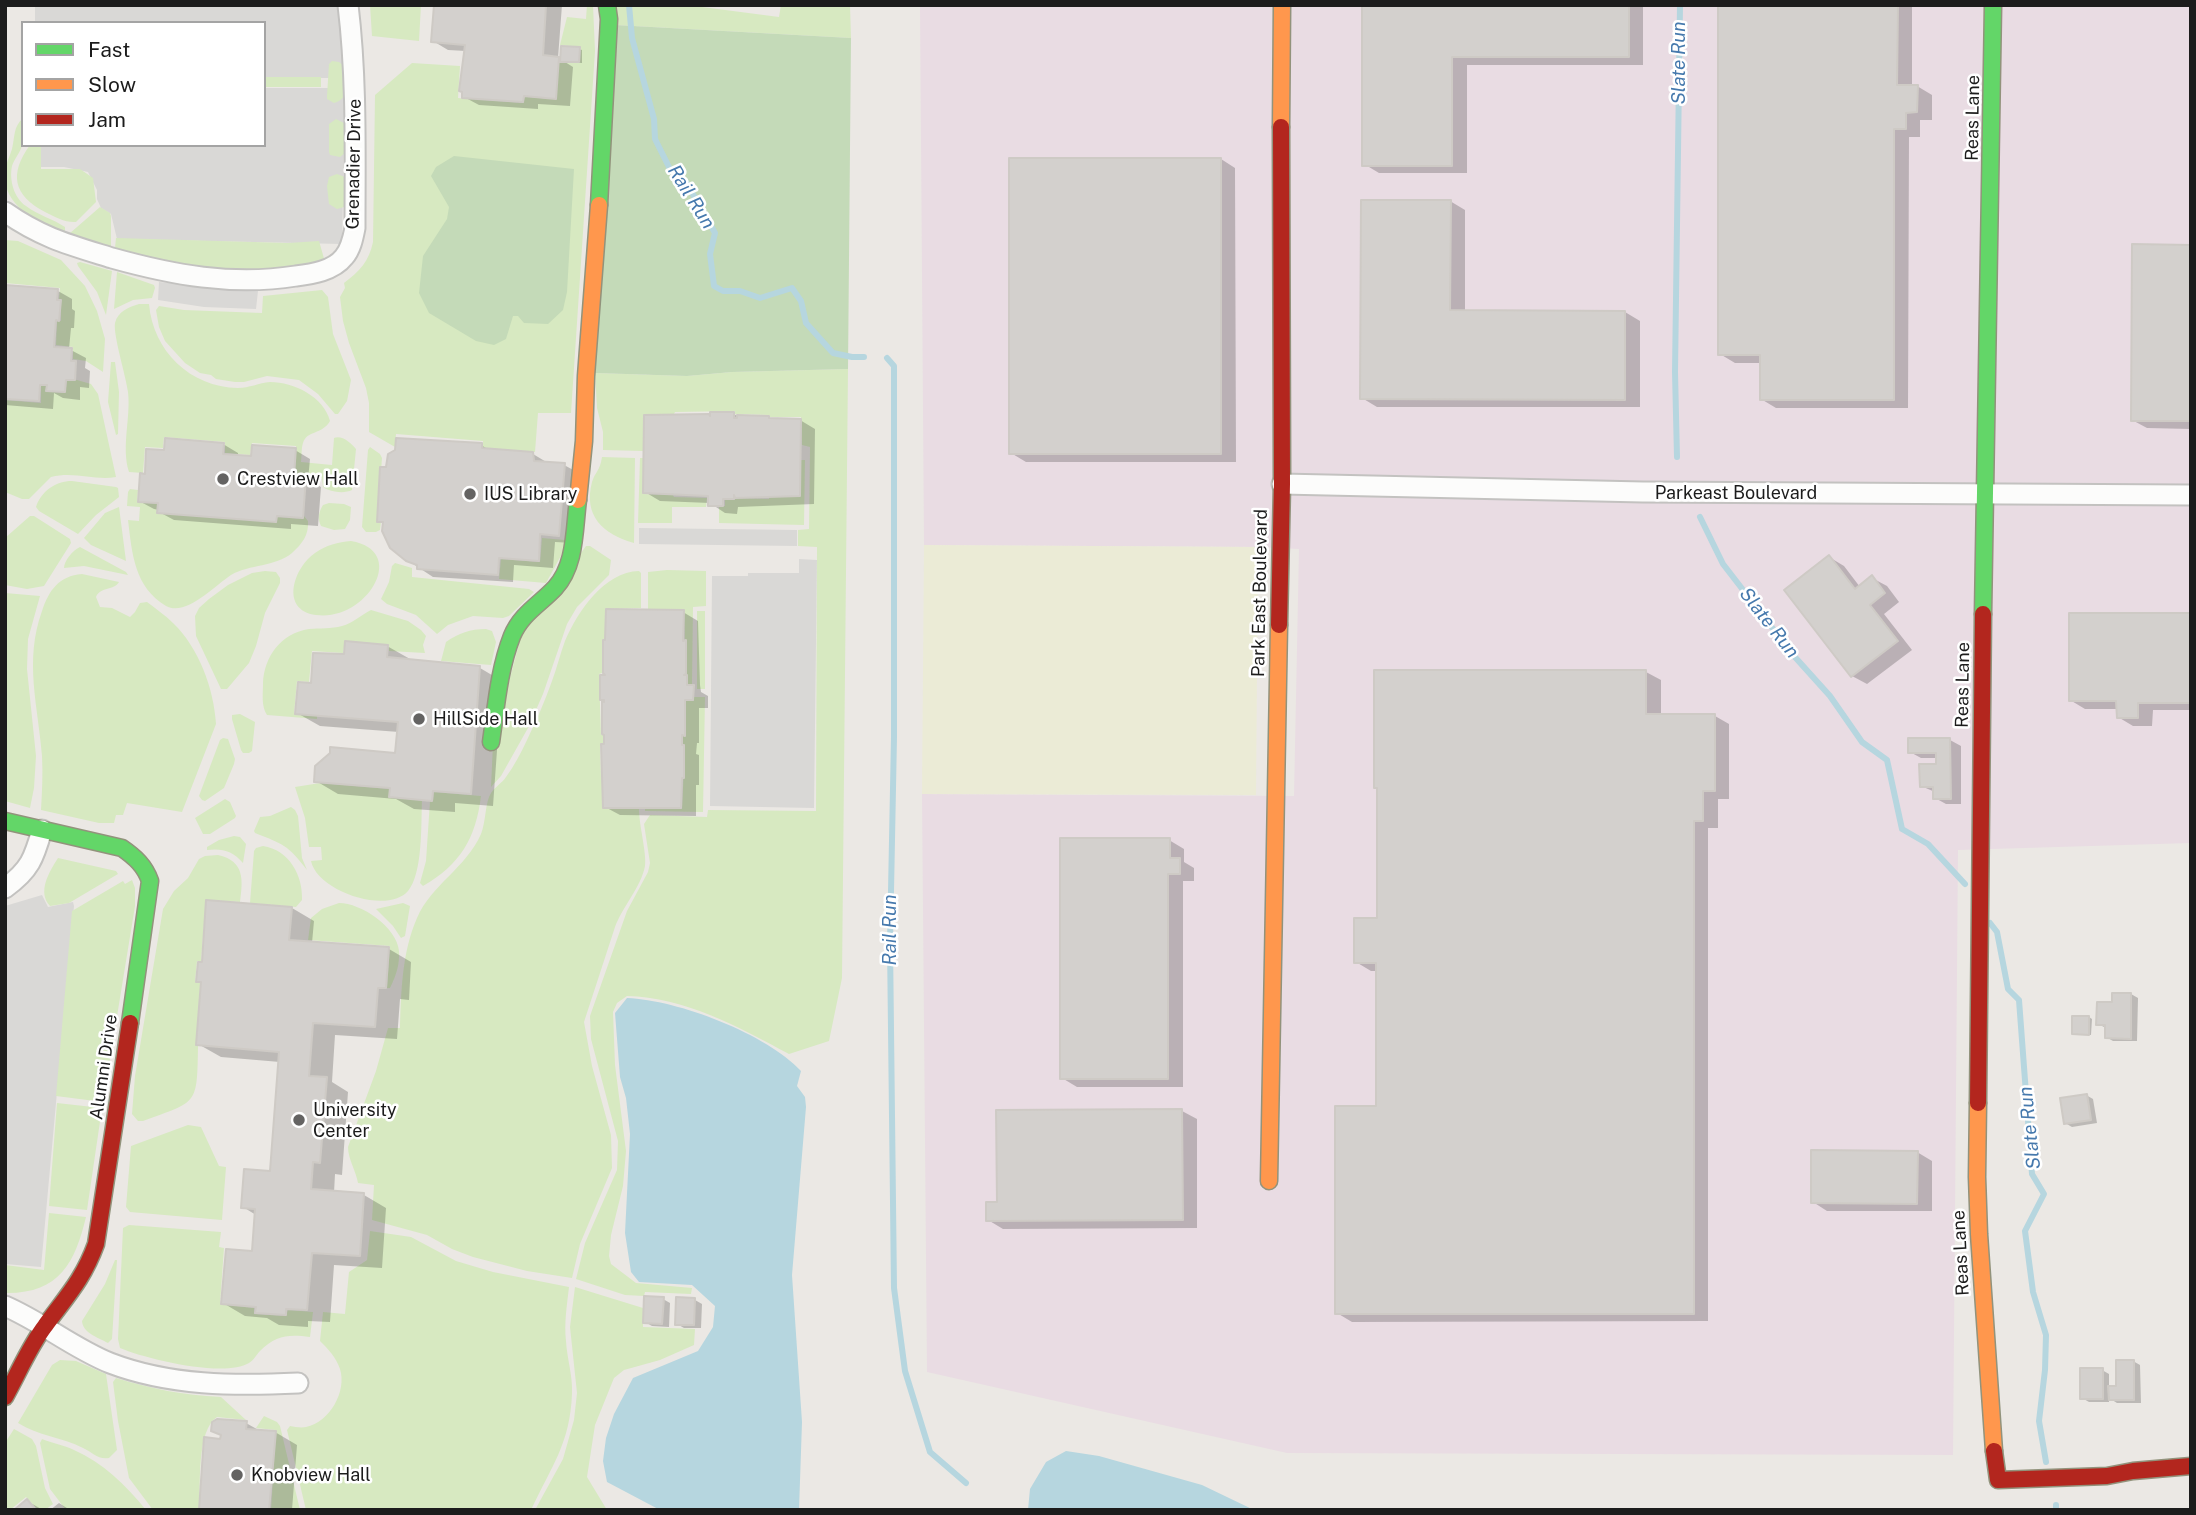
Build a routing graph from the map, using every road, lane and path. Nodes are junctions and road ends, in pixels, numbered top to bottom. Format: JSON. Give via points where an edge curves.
{"nodes":[{"id":1,"x":348,"y":5,"type":"edge"},
{"id":2,"x":607,"y":5,"type":"edge"},
{"id":3,"x":1282,"y":5,"type":"edge"},
{"id":4,"x":1993,"y":5,"type":"edge"},
{"id":5,"x":5,"y":212,"type":"edge"},
{"id":6,"x":1282,"y":484,"type":"junction"},
{"id":7,"x":2191,"y":495,"type":"edge"},
{"id":8,"x":1984,"y":496,"type":"junction"},
{"id":9,"x":491,"y":742,"type":"dead end"},
{"id":10,"x":5,"y":821,"type":"edge"},
{"id":11,"x":42,"y":830,"type":"junction"},
{"id":12,"x":5,"y":888,"type":"edge"},
{"id":13,"x":1269,"y":1181,"type":"dead end"},
{"id":14,"x":5,"y":1306,"type":"edge"},
{"id":15,"x":43,"y":1328,"type":"junction"},
{"id":16,"x":298,"y":1382,"type":"dead end"},
{"id":17,"x":5,"y":1397,"type":"edge"},
{"id":18,"x":2191,"y":1466,"type":"edge"}],
"edges":[{"from":1,"to":5,"type":"street","name":"Grenadier Drive","via":[[355,114],[355,228],[344,258],[330,267],[279,279],[186,276],[68,245],[41,235]]},
{"from":2,"to":9,"type":"street","via":[[594,286],[573,542],[569,566],[556,587],[521,619],[512,636]]},
{"from":3,"to":6,"type":"street","name":"Park East Boulevard"},
{"from":4,"to":8,"type":"street","name":"Reas Lane"},
{"from":6,"to":8,"type":"street","name":"Parkeast Boulevard"},
{"from":6,"to":13,"type":"street","name":"Park East Boulevard"},
{"from":7,"to":8,"type":"street","name":"Parkeast Boulevard"},
{"from":8,"to":18,"type":"street","name":"Reas Lane","via":[[1977,1131],[1979,1246],[1998,1480],[2107,1476]]},
{"from":10,"to":11,"type":"street","name":"Alumni Drive"},
{"from":11,"to":12,"type":"street","via":[[29,867]]},
{"from":11,"to":15,"type":"street","name":"Alumni Drive","via":[[122,848],[142,864],[150,881],[96,1244],[73,1291]]},
{"from":14,"to":15,"type":"street"},
{"from":15,"to":16,"type":"street","via":[[110,1363],[153,1376],[202,1383]]},
{"from":15,"to":17,"type":"street","name":"Alumni Drive"}]}
